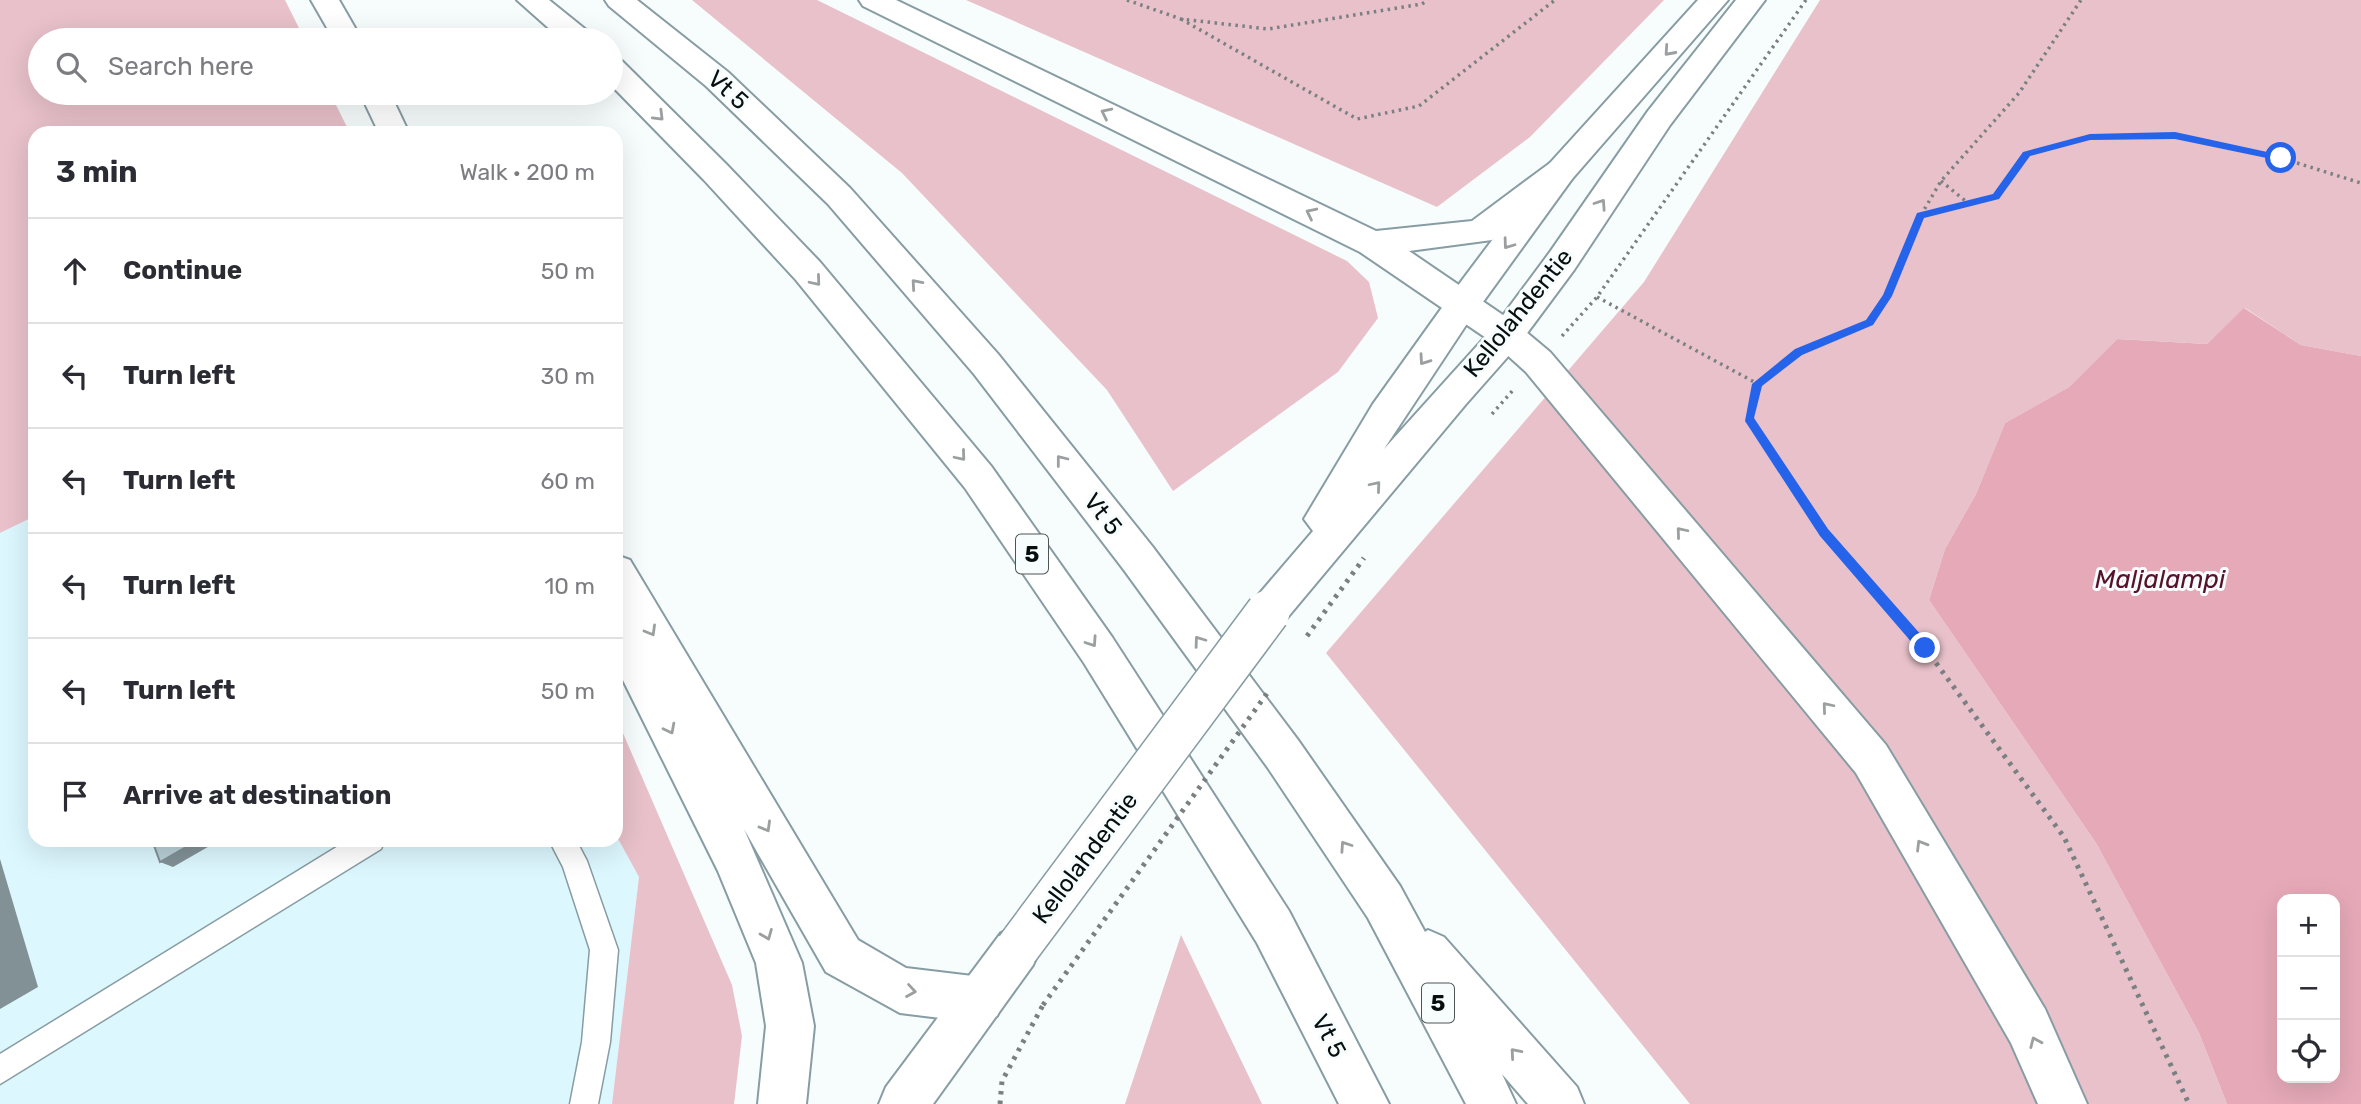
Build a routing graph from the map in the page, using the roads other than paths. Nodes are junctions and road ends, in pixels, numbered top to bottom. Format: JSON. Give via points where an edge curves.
{"nodes":[{"id":1,"x":325,"y":0,"type":"edge"},
{"id":2,"x":531,"y":0,"type":"edge"},
{"id":3,"x":619,"y":0,"type":"edge"},
{"id":4,"x":873,"y":0,"type":"edge"},
{"id":5,"x":1714,"y":0,"type":"edge"},
{"id":6,"x":1751,"y":0,"type":"edge"},
{"id":7,"x":341,"y":28,"type":"edge"},
{"id":8,"x":565,"y":28,"type":"edge"},
{"id":9,"x":623,"y":80,"type":"edge"},
{"id":10,"x":381,"y":105,"type":"edge"},
{"id":11,"x":391,"y":126,"type":"edge"},
{"id":12,"x":1561,"y":171,"type":"junction"},
{"id":13,"x":1372,"y":243,"type":"junction"},
{"id":14,"x":1462,"y":304,"type":"junction"},
{"id":15,"x":1507,"y":335,"type":"junction"},
{"id":16,"x":623,"y":584,"type":"edge"},
{"id":17,"x":1268,"y":612,"type":"junction"},
{"id":18,"x":623,"y":639,"type":"edge"},
{"id":19,"x":361,"y":847,"type":"edge"},
{"id":20,"x":566,"y":847,"type":"edge"},
{"id":21,"x":1384,"y":902,"type":"junction"},
{"id":22,"x":981,"y":1000,"type":"junction"},
{"id":23,"x":0,"y":1070,"type":"edge"},
{"id":24,"x":584,"y":1104,"type":"edge"},
{"id":25,"x":782,"y":1104,"type":"edge"},
{"id":26,"x":903,"y":1104,"type":"edge"},
{"id":27,"x":1365,"y":1104,"type":"edge"},
{"id":28,"x":1492,"y":1104,"type":"edge"},
{"id":29,"x":1560,"y":1104,"type":"edge"},
{"id":30,"x":2063,"y":1104,"type":"edge"}],
"edges":[{"from":1,"to":7,"type":"main road"},
{"from":2,"to":8,"type":"main road"},
{"from":21,"to":3,"type":"main road","name":"Vt 5","number":"5","one_way":true,"via":[[1138,558],[986,364],[839,196],[716,79]]},
{"from":13,"to":4,"type":"main road","one_way":true},
{"from":5,"to":12,"type":"main road","name":"Kellolahdentie","one_way":true},
{"from":15,"to":6,"type":"main road","name":"Kellolahdentie","one_way":true,"via":[[1659,118]]},
{"from":9,"to":27,"type":"main road","name":"Vt 5","number":"5","one_way":true,"via":[[808,271],[978,477],[1098,650],[1273,927]]},
{"from":10,"to":11,"type":"main road"},
{"from":12,"to":13,"type":"main road","via":[[1480,232]]},
{"from":12,"to":14,"type":"main road","name":"Kellolahdentie","one_way":true},
{"from":13,"to":14,"type":"main road"},
{"from":14,"to":15,"type":"main road"},
{"from":14,"to":17,"type":"main road","name":"Kellolahdentie","one_way":true,"via":[[1386,414]]},
{"from":17,"to":15,"type":"main road","name":"Kellolahdentie","one_way":true},
{"from":30,"to":15,"type":"main road","one_way":true,"via":[[2028,1026],[1871,759],[1574,403]]},
{"from":16,"to":22,"type":"main road","one_way":true,"via":[[842,956],[900,990]]},
{"from":17,"to":22,"type":"main road","name":"Kellolahdentie","bridge":true},
{"from":18,"to":25,"type":"main road","one_way":true,"via":[[736,858],[779,963],[790,1026]]},
{"from":19,"to":23,"type":"lane"},
{"from":20,"to":24,"type":"lane","via":[[604,950],[596,1042]]},
{"from":21,"to":28,"type":"main road","name":"Vt 5","number":"5"},
{"from":29,"to":21,"type":"main road","one_way":true},
{"from":22,"to":26,"type":"main road","name":"Kellolahdentie"}]}
